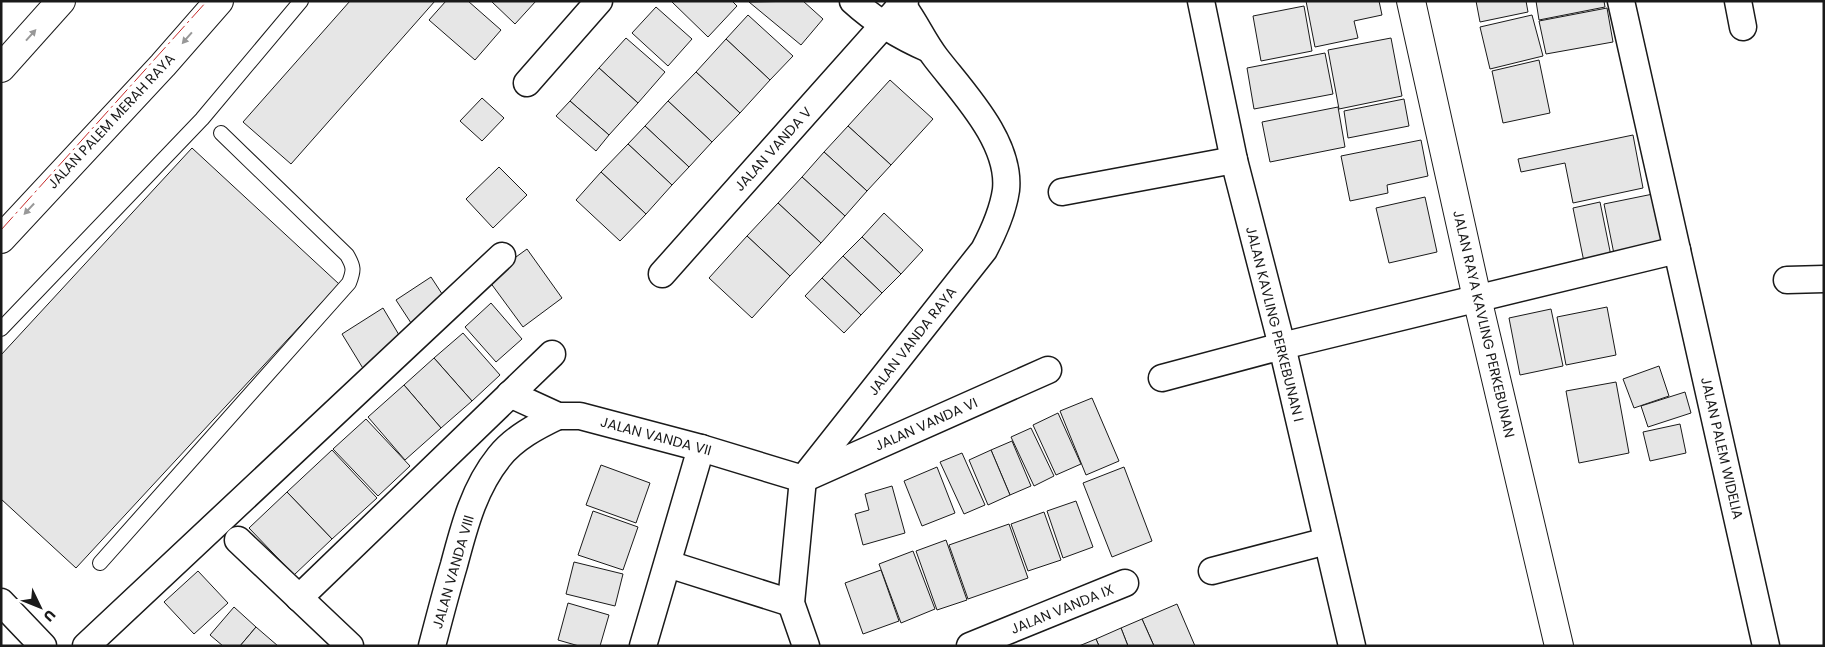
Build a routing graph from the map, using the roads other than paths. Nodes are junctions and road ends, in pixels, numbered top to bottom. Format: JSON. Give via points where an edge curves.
{"nodes":[{"id":1,"x":61,"y":1,"type":"edge"},
{"id":2,"x":219,"y":1,"type":"edge"},
{"id":3,"x":301,"y":1,"type":"edge"},
{"id":4,"x":599,"y":1,"type":"edge"},
{"id":5,"x":853,"y":1,"type":"edge"},
{"id":6,"x":1201,"y":1,"type":"edge"},
{"id":7,"x":1410,"y":1,"type":"edge"},
{"id":8,"x":1621,"y":1,"type":"edge"},
{"id":9,"x":1738,"y":1,"type":"edge"},
{"id":10,"x":902,"y":2,"type":"edge"},
{"id":11,"x":884,"y":25,"type":"junction"},
{"id":12,"x":1743,"y":27,"type":"dead end"},
{"id":13,"x":929,"y":49,"type":"junction"},
{"id":14,"x":1,"y":68,"type":"edge"},
{"id":15,"x":528,"y":83,"type":"dead end"},
{"id":16,"x":221,"y":133,"type":"dead end"},
{"id":17,"x":1234,"y":160,"type":"junction"},
{"id":18,"x":1062,"y":192,"type":"dead end"},
{"id":19,"x":1,"y":239,"type":"edge"},
{"id":20,"x":1678,"y":250,"type":"junction"},
{"id":21,"x":502,"y":256,"type":"dead end"},
{"id":22,"x":662,"y":274,"type":"dead end"},
{"id":23,"x":1824,"y":279,"type":"edge"},
{"id":24,"x":1787,"y":280,"type":"dead end"},
{"id":25,"x":1477,"y":298,"type":"junction"},
{"id":26,"x":1,"y":329,"type":"edge"},
{"id":27,"x":1282,"y":346,"type":"junction"},
{"id":28,"x":552,"y":354,"type":"dead end"},
{"id":29,"x":1048,"y":370,"type":"dead end"},
{"id":30,"x":1162,"y":378,"type":"dead end"},
{"id":31,"x":510,"y":394,"type":"junction"},
{"id":32,"x":558,"y":416,"type":"junction"},
{"id":33,"x":701,"y":448,"type":"junction"},
{"id":34,"x":803,"y":479,"type":"junction"},
{"id":35,"x":238,"y":540,"type":"dead end"},
{"id":36,"x":1327,"y":541,"type":"junction"},
{"id":37,"x":100,"y":562,"type":"dead end"},
{"id":38,"x":668,"y":564,"type":"junction"},
{"id":39,"x":1212,"y":570,"type":"dead end"},
{"id":40,"x":1125,"y":583,"type":"dead end"},
{"id":41,"x":299,"y":598,"type":"junction"},
{"id":42,"x":1,"y":602,"type":"edge"},
{"id":43,"x":791,"y":603,"type":"junction"},
{"id":44,"x":43,"y":646,"type":"edge"},
{"id":45,"x":86,"y":646,"type":"edge"},
{"id":46,"x":350,"y":646,"type":"edge"},
{"id":47,"x":432,"y":646,"type":"edge"},
{"id":48,"x":643,"y":646,"type":"edge"},
{"id":49,"x":806,"y":646,"type":"edge"},
{"id":50,"x":970,"y":646,"type":"edge"},
{"id":51,"x":1352,"y":646,"type":"edge"},
{"id":52,"x":1559,"y":646,"type":"edge"},
{"id":53,"x":1766,"y":646,"type":"edge"}],
"edges":[{"from":14,"to":1,"type":"street","one_way":true},
{"from":2,"to":19,"type":"street","name":"JALAN PALEM MERAH RAYA","one_way":true},
{"from":3,"to":26,"type":"lane","via":[[202,119]]},
{"from":4,"to":15,"type":"street"},
{"from":5,"to":11,"type":"street","name":"JALAN VANDA RAYA"},
{"from":6,"to":17,"type":"street","name":"JALAN KAVLING PERKEBUNAN I"},
{"from":7,"to":25,"type":"street","name":"JALAN RAYA KAVLING PERKEBUNAN"},
{"from":8,"to":20,"type":"street","name":"JALAN PALEM WIDELIA"},
{"from":9,"to":12,"type":"street"},
{"from":10,"to":11,"type":"street","name":"JALAN VANDA V"},
{"from":10,"to":13,"type":"street","name":"JALAN VANDA RAYA"},
{"from":11,"to":13,"type":"street","name":"JALAN VANDA RAYA"},
{"from":11,"to":22,"type":"street","name":"JALAN VANDA V"},
{"from":13,"to":34,"type":"street","name":"JALAN VANDA RAYA","via":[[988,125],[1002,158],[1006,188],[999,221],[984,250]]},
{"from":16,"to":37,"type":"lane","via":[[347,255],[353,266],[352,273],[349,283]]},
{"from":17,"to":18,"type":"street"},
{"from":17,"to":27,"type":"street","name":"JALAN KAVLING PERKEBUNAN I"},
{"from":20,"to":25,"type":"street"},
{"from":20,"to":53,"type":"street","name":"JALAN PALEM WIDELIA"},
{"from":21,"to":45,"type":"street"},
{"from":23,"to":24,"type":"street"},
{"from":25,"to":27,"type":"street"},
{"from":25,"to":52,"type":"street","name":"JALAN RAYA KAVLING PERKEBUNAN"},
{"from":27,"to":30,"type":"street"},
{"from":27,"to":36,"type":"street","name":"JALAN KAVLING PERKEBUNAN I"},
{"from":28,"to":31,"type":"street"},
{"from":29,"to":34,"type":"street","name":"JALAN VANDA VI"},
{"from":31,"to":32,"type":"street","name":"JALAN VANDA VII"},
{"from":31,"to":41,"type":"street"},
{"from":32,"to":33,"type":"street","name":"JALAN VANDA VII","via":[[580,416]]},
{"from":32,"to":47,"type":"street","name":"JALAN VANDA VIII","via":[[520,438],[500,456],[485,480],[467,515]]},
{"from":33,"to":34,"type":"street","name":"JALAN VANDA VII"},
{"from":33,"to":38,"type":"street"},
{"from":34,"to":43,"type":"street"},
{"from":35,"to":41,"type":"street"},
{"from":36,"to":39,"type":"street"},
{"from":36,"to":51,"type":"street","name":"JALAN KAVLING PERKEBUNAN I"},
{"from":38,"to":43,"type":"street"},
{"from":38,"to":48,"type":"street"},
{"from":40,"to":50,"type":"street","name":"JALAN VANDA IX"},
{"from":41,"to":46,"type":"street"},
{"from":42,"to":44,"type":"street"},
{"from":43,"to":49,"type":"street"}]}
